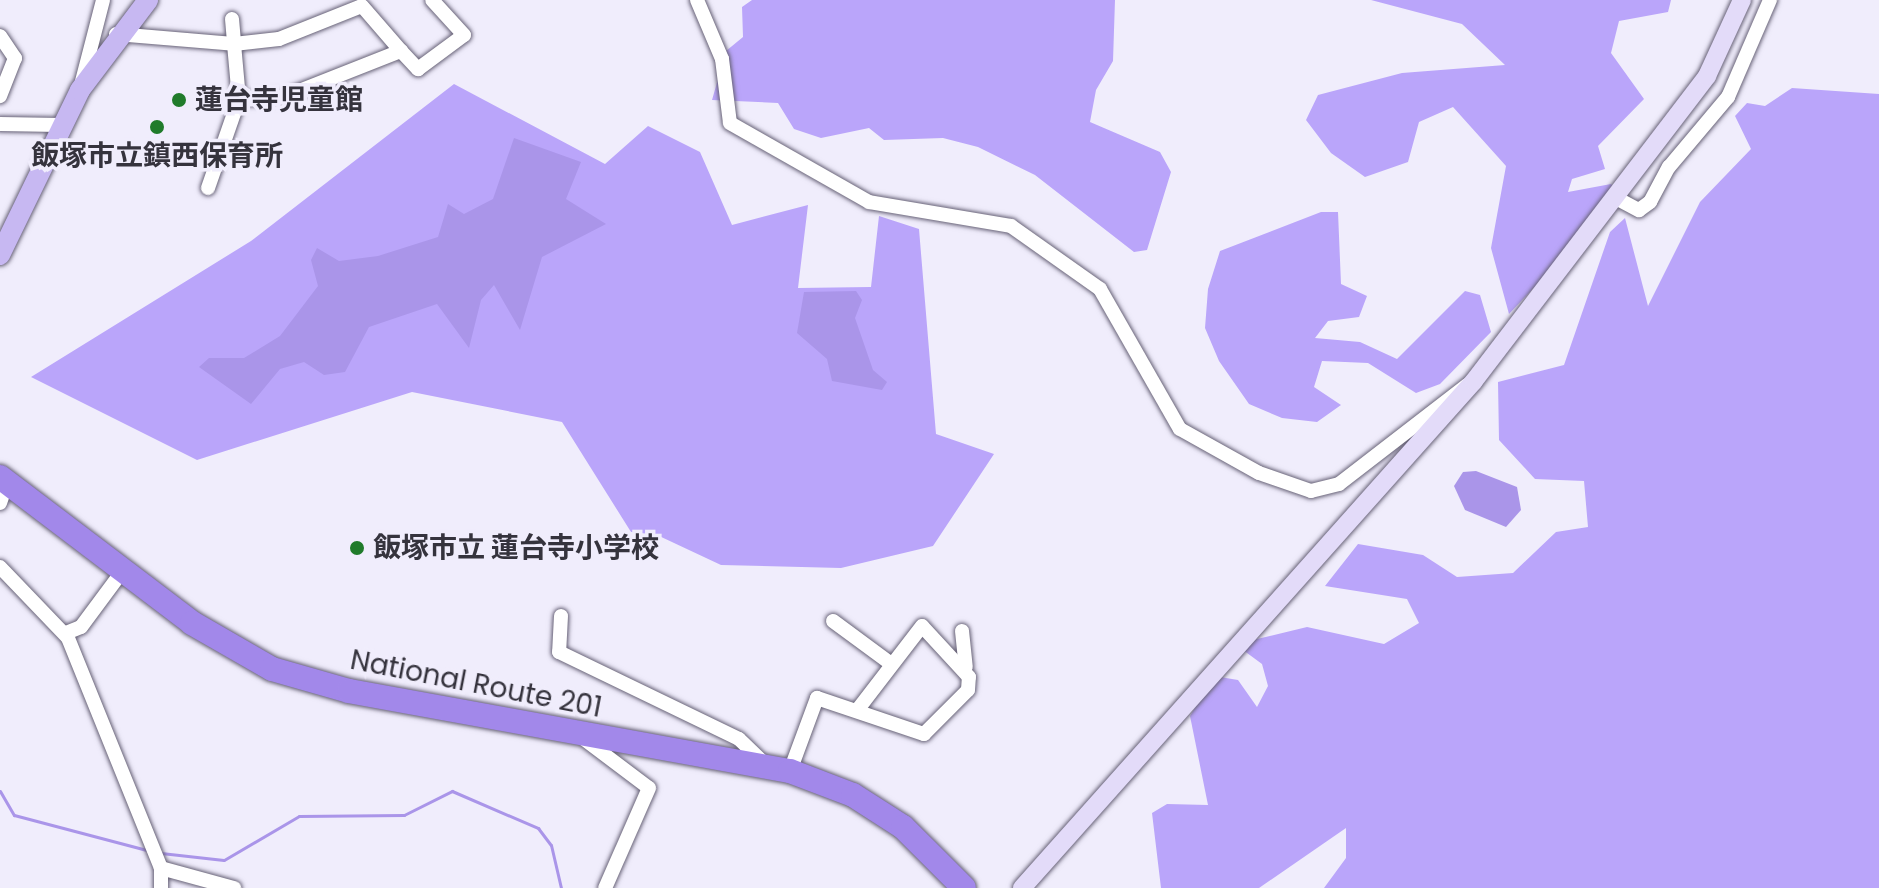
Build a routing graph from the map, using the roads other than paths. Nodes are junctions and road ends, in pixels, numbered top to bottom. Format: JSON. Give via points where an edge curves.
{"nodes":[{"id":1,"x":103,"y":0,"type":"edge"},
{"id":2,"x":148,"y":0,"type":"edge"},
{"id":3,"x":432,"y":0,"type":"edge"},
{"id":4,"x":697,"y":0,"type":"edge"},
{"id":5,"x":1742,"y":0,"type":"edge"},
{"id":6,"x":1770,"y":0,"type":"edge"},
{"id":7,"x":232,"y":19,"type":"dead end"},
{"id":8,"x":116,"y":34,"type":"junction"},
{"id":9,"x":0,"y":36,"type":"edge"},
{"id":10,"x":234,"y":44,"type":"junction"},
{"id":11,"x":401,"y":51,"type":"junction"},
{"id":12,"x":80,"y":90,"type":"junction"},
{"id":13,"x":0,"y":96,"type":"edge"},
{"id":14,"x":239,"y":99,"type":"junction"},
{"id":15,"x":0,"y":124,"type":"edge"},
{"id":16,"x":60,"y":125,"type":"junction"},
{"id":17,"x":208,"y":188,"type":"dead end"},
{"id":18,"x":1616,"y":198,"type":"junction"},
{"id":19,"x":0,"y":255,"type":"edge"},
{"id":20,"x":1474,"y":381,"type":"junction"},
{"id":21,"x":3,"y":484,"type":"edge"},
{"id":22,"x":0,"y":567,"type":"edge"},
{"id":23,"x":124,"y":569,"type":"junction"},
{"id":24,"x":561,"y":616,"type":"dead end"},
{"id":25,"x":833,"y":621,"type":"dead end"},
{"id":26,"x":962,"y":631,"type":"dead end"},
{"id":27,"x":66,"y":633,"type":"junction"},
{"id":28,"x":890,"y":663,"type":"junction"},
{"id":29,"x":966,"y":670,"type":"junction"},
{"id":30,"x":858,"y":709,"type":"junction"},
{"id":31,"x":577,"y":733,"type":"junction"},
{"id":32,"x":778,"y":768,"type":"junction"},
{"id":33,"x":161,"y":868,"type":"junction"},
{"id":34,"x":161,"y":888,"type":"edge"},
{"id":35,"x":234,"y":888,"type":"edge"},
{"id":36,"x":605,"y":888,"type":"edge"},
{"id":37,"x":964,"y":888,"type":"edge"},
{"id":38,"x":1022,"y":888,"type":"edge"}],
"edges":[{"from":1,"to":12,"type":"street"},
{"from":2,"to":8,"type":"main road"},
{"from":3,"to":11,"type":"street","via":[[464,35],[418,69]]},
{"from":4,"to":20,"type":"street","via":[[722,59],[730,123],[869,202],[1011,226],[1100,289],[1180,429],[1259,473],[1311,491],[1339,484],[1442,398]]},
{"from":5,"to":18,"type":"street","via":[[1707,76]]},
{"from":6,"to":18,"type":"street","via":[[1728,97],[1669,167],[1650,202],[1639,210]]},
{"from":7,"to":10,"type":"street"},
{"from":8,"to":10,"type":"street"},
{"from":8,"to":12,"type":"main road"},
{"from":9,"to":13,"type":"street","via":[[15,58]]},
{"from":10,"to":11,"type":"street","via":[[279,39],[362,6]]},
{"from":10,"to":14,"type":"street"},
{"from":11,"to":14,"type":"street","via":[[323,86]]},
{"from":12,"to":16,"type":"main road"},
{"from":14,"to":17,"type":"street"},
{"from":15,"to":16,"type":"street"},
{"from":16,"to":19,"type":"main road"},
{"from":18,"to":20,"type":"street"},
{"from":20,"to":38,"type":"street"},
{"from":21,"to":23,"type":"highway","name":"National Route 201"},
{"from":22,"to":27,"type":"street"},
{"from":23,"to":27,"type":"street","via":[[81,627]]},
{"from":23,"to":31,"type":"highway","name":"National Route 201","via":[[222,644],[272,669]]},
{"from":24,"to":32,"type":"street","via":[[559,652],[739,739]]},
{"from":25,"to":28,"type":"street"},
{"from":26,"to":29,"type":"street"},
{"from":27,"to":33,"type":"street"},
{"from":28,"to":29,"type":"street","via":[[922,626]]},
{"from":28,"to":30,"type":"street"},
{"from":29,"to":30,"type":"street","via":[[968,690],[924,734]]},
{"from":30,"to":32,"type":"street","via":[[817,698]]},
{"from":31,"to":32,"type":"highway","name":"National Route 201"},
{"from":31,"to":36,"type":"street","via":[[649,788]]},
{"from":32,"to":37,"type":"highway","name":"National Route 201","via":[[893,820]]},
{"from":33,"to":34,"type":"street"},
{"from":33,"to":35,"type":"street"}]}
